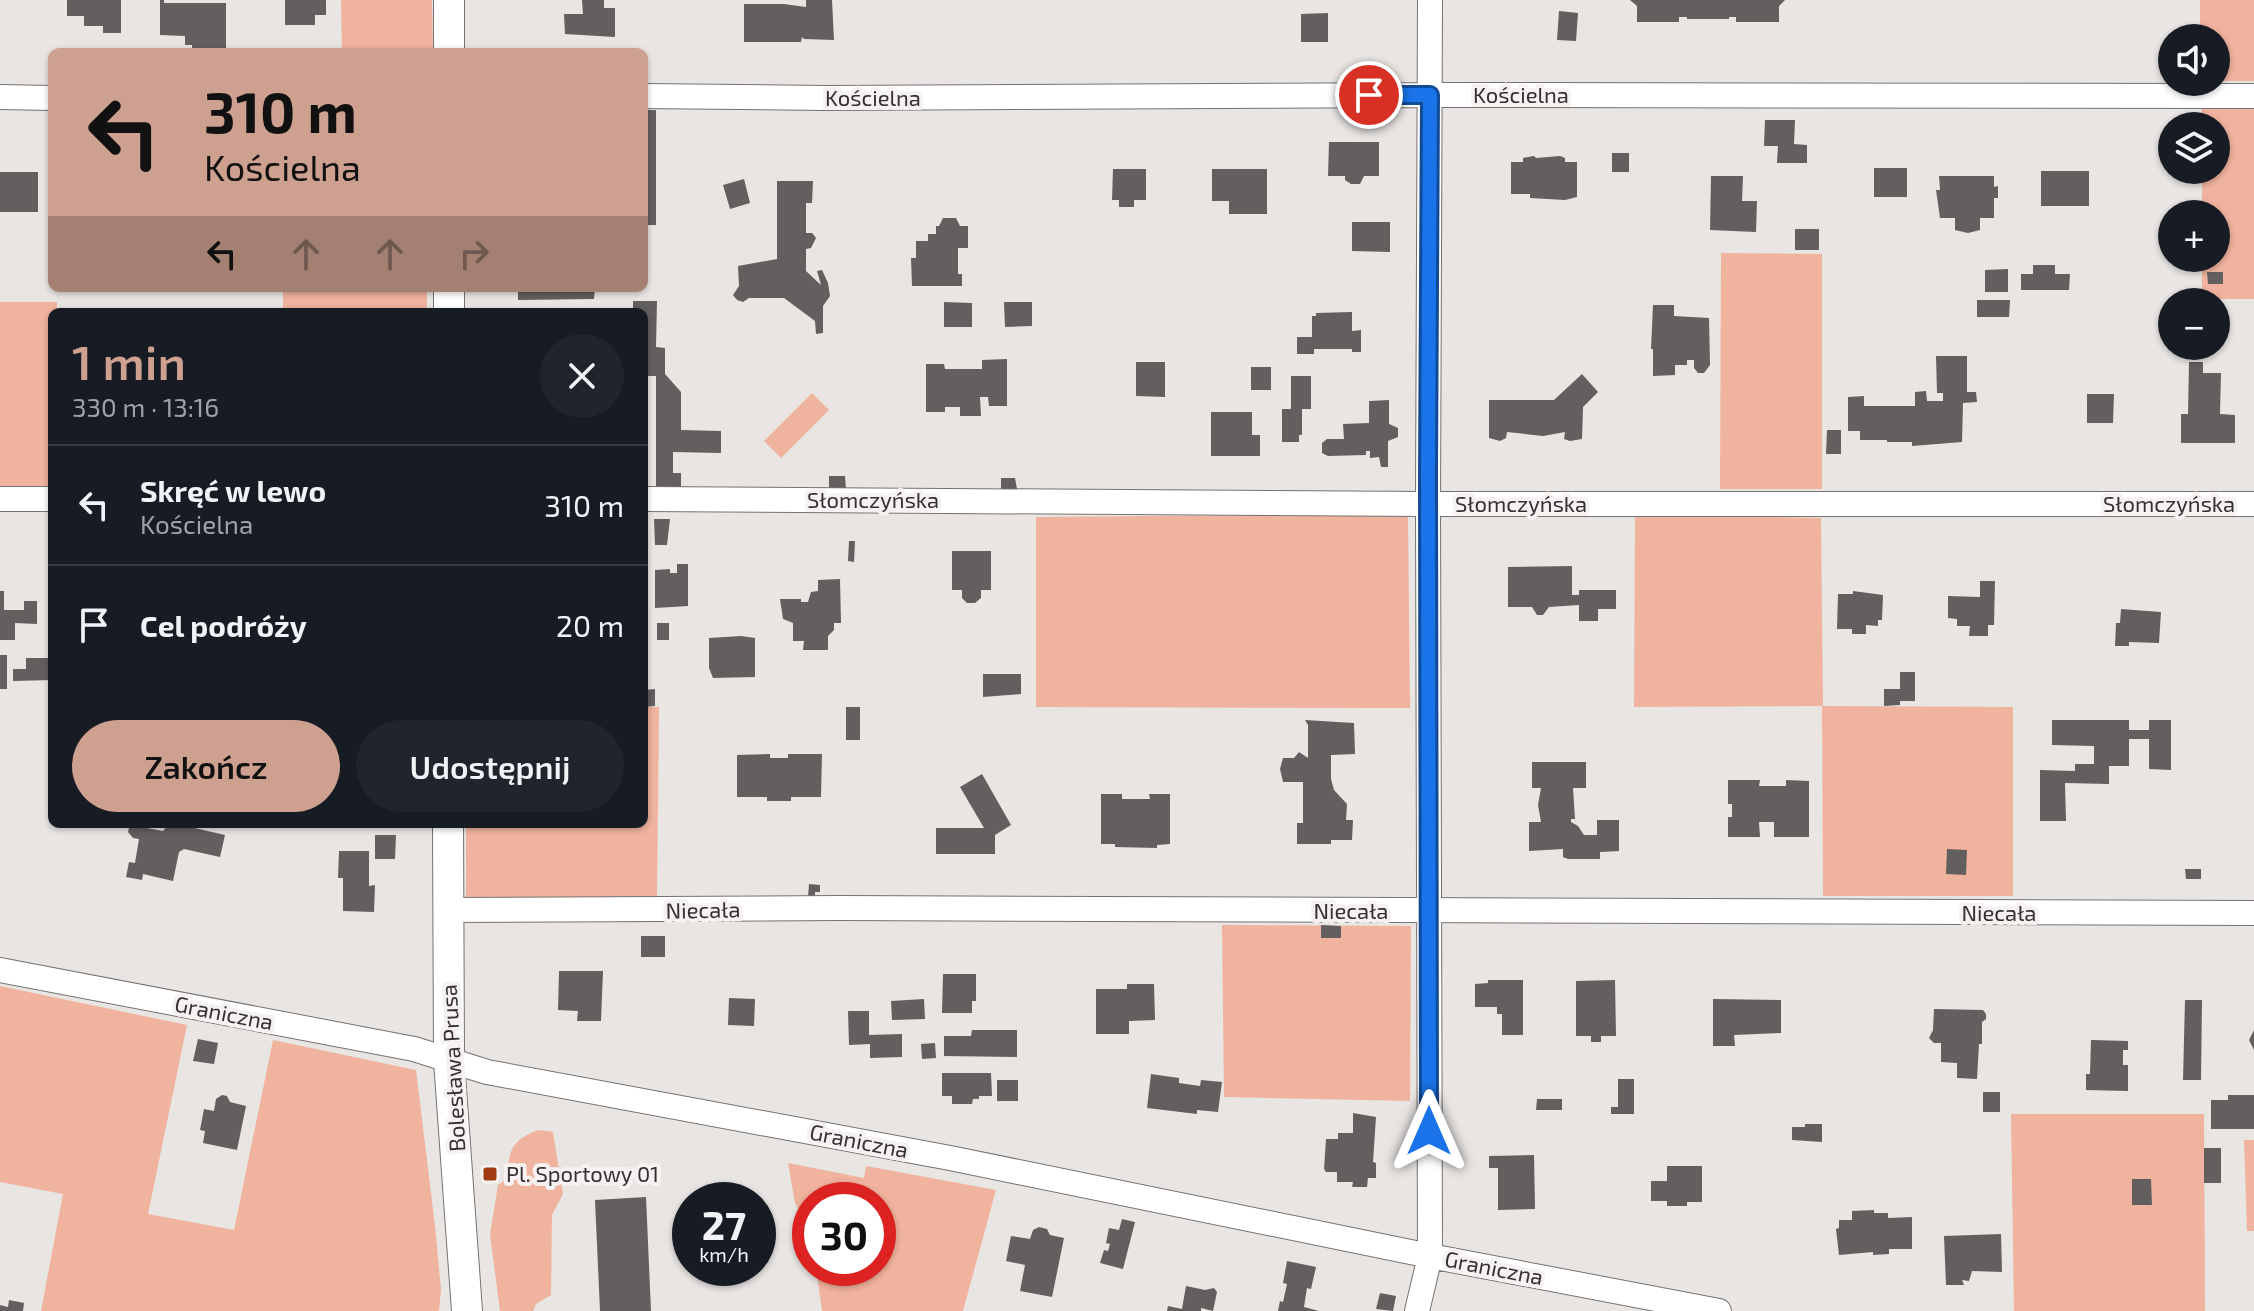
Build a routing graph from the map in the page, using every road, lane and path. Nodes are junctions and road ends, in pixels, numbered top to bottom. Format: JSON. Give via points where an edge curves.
{"nodes":[{"id":1,"x":449,"y":0,"type":"edge"},
{"id":2,"x":1430,"y":0,"type":"edge"},
{"id":3,"x":449,"y":48,"type":"edge"},
{"id":4,"x":1430,"y":95,"type":"junction"},
{"id":5,"x":648,"y":96,"type":"edge"},
{"id":6,"x":2254,"y":96,"type":"edge"},
{"id":7,"x":0,"y":97,"type":"edge"},
{"id":8,"x":48,"y":98,"type":"edge"},
{"id":9,"x":0,"y":499,"type":"edge"},
{"id":10,"x":48,"y":499,"type":"edge"},
{"id":11,"x":648,"y":499,"type":"edge"},
{"id":12,"x":1428,"y":504,"type":"junction"},
{"id":13,"x":2254,"y":504,"type":"edge"},
{"id":14,"x":448,"y":828,"type":"edge"},
{"id":15,"x":448,"y":910,"type":"junction"},
{"id":16,"x":1429,"y":911,"type":"junction"},
{"id":17,"x":2254,"y":913,"type":"edge"},
{"id":18,"x":0,"y":970,"type":"edge"},
{"id":19,"x":449,"y":1061,"type":"junction"},
{"id":20,"x":1430,"y":1256,"type":"junction"},
{"id":21,"x":467,"y":1311,"type":"edge"},
{"id":22,"x":1417,"y":1311,"type":"edge"},
{"id":23,"x":1719,"y":1311,"type":"edge"}],
"edges":[{"from":1,"to":3,"type":"street"},
{"from":2,"to":4,"type":"street"},
{"from":4,"to":5,"type":"street","name":"Kościelna"},
{"from":4,"to":6,"type":"street","name":"Kościelna"},
{"from":4,"to":12,"type":"street"},
{"from":7,"to":8,"type":"street"},
{"from":9,"to":10,"type":"street"},
{"from":11,"to":12,"type":"street","name":"Słomczyńska"},
{"from":12,"to":13,"type":"street","name":"Słomczyńska"},
{"from":12,"to":16,"type":"street"},
{"from":14,"to":15,"type":"street","name":"Bolesława Prusa"},
{"from":15,"to":16,"type":"street","name":"Niecała"},
{"from":15,"to":19,"type":"street","name":"Bolesława Prusa"},
{"from":16,"to":17,"type":"street","name":"Niecała"},
{"from":16,"to":20,"type":"street"},
{"from":18,"to":19,"type":"street","name":"Graniczna","via":[[414,1049]]},
{"from":19,"to":20,"type":"street","name":"Graniczna"},
{"from":19,"to":21,"type":"street","name":"Bolesława Prusa"},
{"from":20,"to":22,"type":"street"},
{"from":20,"to":23,"type":"street","name":"Graniczna"}]}
